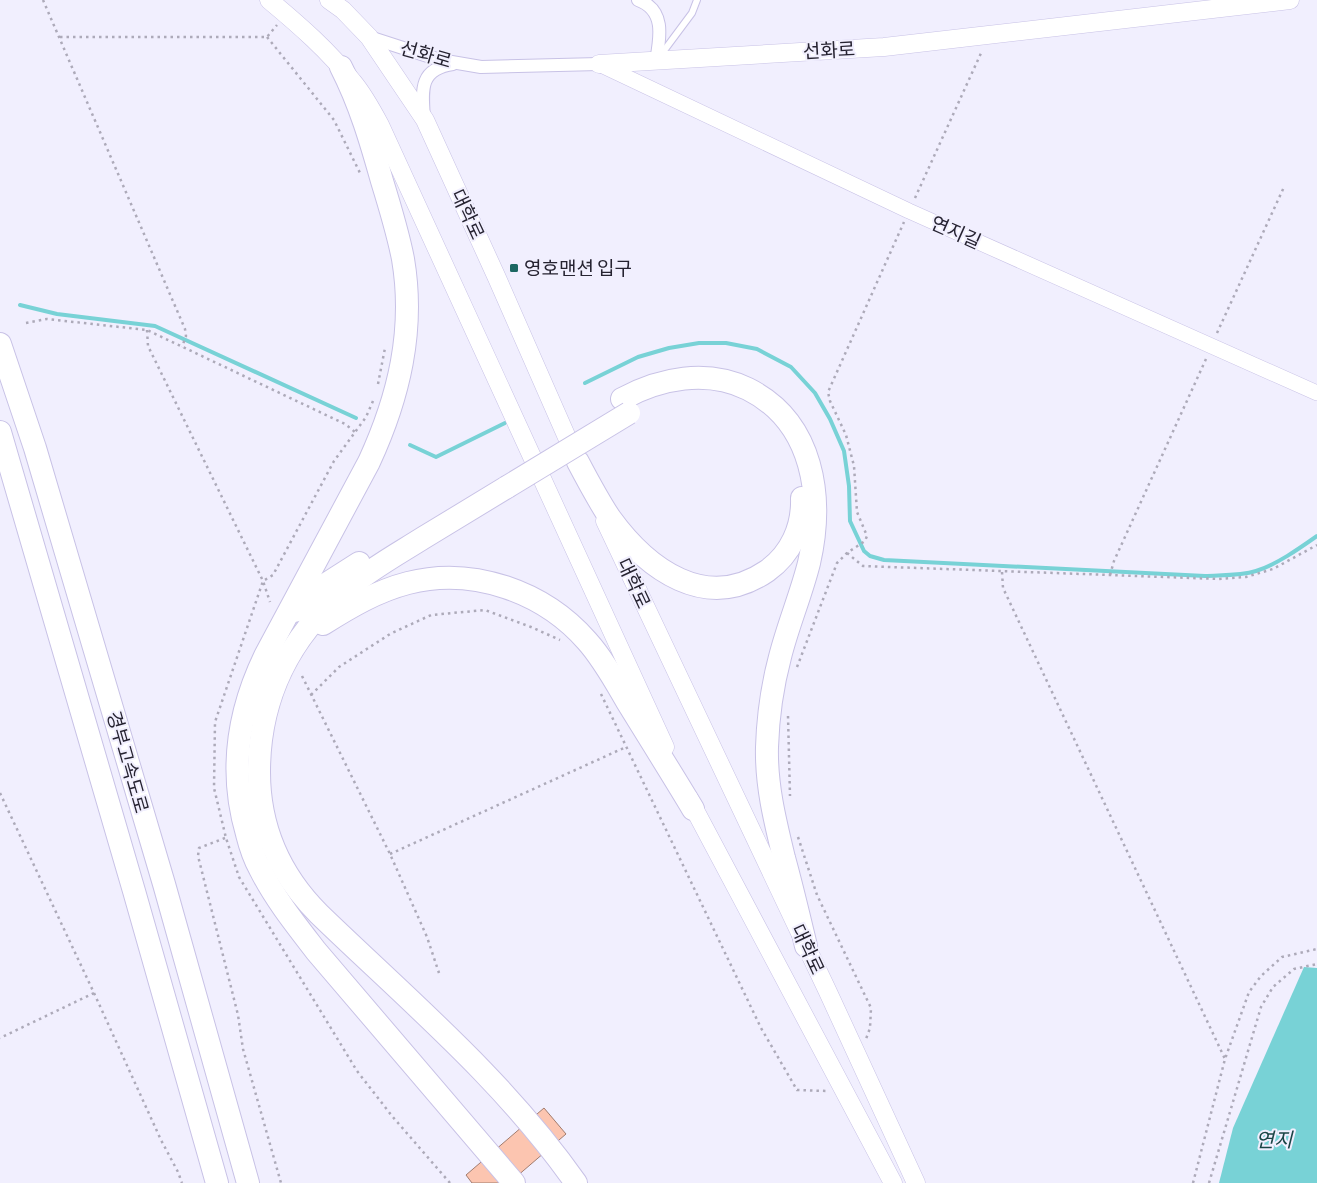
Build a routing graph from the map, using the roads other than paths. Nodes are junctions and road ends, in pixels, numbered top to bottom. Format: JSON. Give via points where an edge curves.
{"nodes":[{"id":1,"x":269,"y":0,"type":"edge"},
{"id":2,"x":638,"y":0,"type":"edge"},
{"id":3,"x":697,"y":0,"type":"edge"},
{"id":4,"x":1290,"y":0,"type":"edge"},
{"id":5,"x":341,"y":3,"type":"edge"},
{"id":6,"x":369,"y":37,"type":"junction"},
{"id":7,"x":656,"y":61,"type":"junction"},
{"id":8,"x":458,"y":63,"type":"junction"},
{"id":9,"x":599,"y":64,"type":"junction"},
{"id":10,"x":341,"y":67,"type":"junction"},
{"id":11,"x":425,"y":120,"type":"junction"},
{"id":12,"x":0,"y":344,"type":"edge"},
{"id":13,"x":1317,"y":393,"type":"edge"},
{"id":14,"x":625,"y":406,"type":"junction"},
{"id":15,"x":0,"y":432,"type":"edge"},
{"id":16,"x":578,"y":462,"type":"junction"},
{"id":17,"x":283,"y":645,"type":"junction"},
{"id":18,"x":693,"y":808,"type":"junction"},
{"id":19,"x":806,"y":946,"type":"junction"},
{"id":20,"x":217,"y":1183,"type":"edge"},
{"id":21,"x":248,"y":1183,"type":"edge"},
{"id":22,"x":514,"y":1183,"type":"edge"},
{"id":23,"x":576,"y":1183,"type":"edge"},
{"id":24,"x":893,"y":1183,"type":"edge"},
{"id":25,"x":916,"y":1183,"type":"edge"}],
"edges":[{"from":1,"to":10,"type":"main road"},
{"from":2,"to":7,"type":"street","via":[[646,3],[659,22]]},
{"from":3,"to":7,"type":"lane","via":[[692,13]]},
{"from":4,"to":7,"type":"main road","name":"선화로","via":[[884,47]]},
{"from":5,"to":6,"type":"main road","name":"대학로"},
{"from":6,"to":8,"type":"street","name":"선화로"},
{"from":6,"to":11,"type":"main road","name":"대학로"},
{"from":7,"to":9,"type":"main road","name":"선화로"},
{"from":8,"to":9,"type":"street","name":"선화로","via":[[480,67]]},
{"from":8,"to":11,"type":"street","via":[[441,65],[428,75],[422,93]]},
{"from":9,"to":13,"type":"street","name":"연지길","via":[[909,211]]},
{"from":10,"to":17,"type":"highway","via":[[366,126],[400,248],[406,310],[403,357],[394,400],[377,445]]},
{"from":10,"to":18,"type":"main road","via":[[380,125]]},
{"from":11,"to":16,"type":"main road","name":"대학로"},
{"from":12,"to":21,"type":"highway","name":"경부고속도로","via":[[35,448],[164,884]]},
{"from":14,"to":16,"type":"highway","via":[[701,392],[738,400],[766,416],[790,449],[801,490],[799,526],[795,538],[777,563],[751,580],[724,587],[694,585],[672,577],[622,532],[600,502]]},
{"from":14,"to":17,"type":"highway","bridge":true,"via":[[504,481],[379,565]]},
{"from":14,"to":19,"type":"highway","via":[[647,387],[675,380],[725,381],[746,388],[771,404],[787,419],[804,450],[814,495],[814,532],[805,578],[774,682],[767,748],[773,813]]},
{"from":15,"to":20,"type":"highway","name":"경부고속도로"},
{"from":16,"to":19,"type":"main road","name":"대학로"},
{"from":17,"to":18,"type":"highway","via":[[308,636],[363,600],[400,585],[445,578],[485,581],[505,587],[549,608],[588,642]]},
{"from":17,"to":22,"type":"highway","via":[[258,670],[241,724],[238,786],[242,813],[258,867],[286,912],[316,951]]},
{"from":17,"to":23,"type":"highway","via":[[263,726],[259,783],[262,809],[278,860],[310,905],[504,1092]]},
{"from":18,"to":24,"type":"main road"},
{"from":19,"to":25,"type":"main road","name":"대학로"}]}
